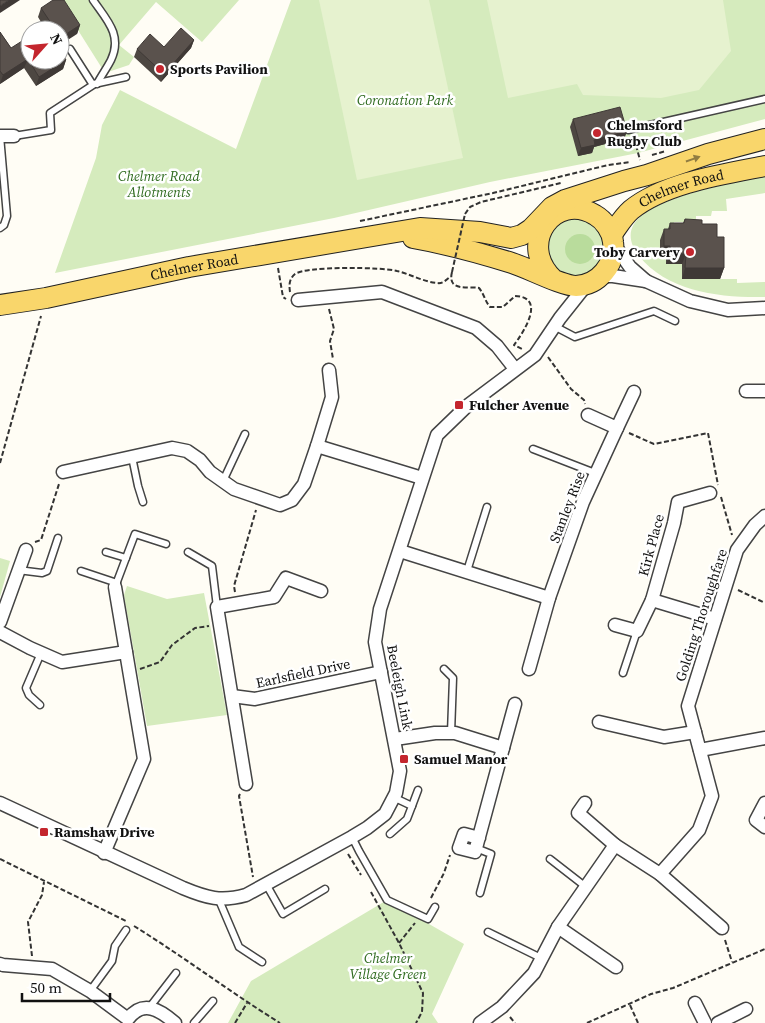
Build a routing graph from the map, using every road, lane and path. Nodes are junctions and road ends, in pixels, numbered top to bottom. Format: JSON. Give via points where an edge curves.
{"nodes":[{"id":1,"x":93,"y":0,"type":"edge"},
{"id":2,"x":70,"y":49,"type":"dead end"},
{"id":3,"x":126,"y":77,"type":"dead end"},
{"id":4,"x":95,"y":84,"type":"junction"},
{"id":5,"x":765,"y":99,"type":"edge"},
{"id":6,"x":630,"y":130,"type":"joint"},
{"id":7,"x":0,"y":136,"type":"edge"},
{"id":8,"x":14,"y":136,"type":"joint"},
{"id":9,"x":765,"y":139,"type":"edge"},
{"id":10,"x":765,"y":166,"type":"edge"},
{"id":11,"x":644,"y":167,"type":"junction"},
{"id":12,"x":566,"y":182,"type":"dead end"},
{"id":13,"x":564,"y":211,"type":"junction"},
{"id":14,"x":0,"y":228,"type":"edge"},
{"id":15,"x":444,"y":230,"type":"junction"},
{"id":16,"x":541,"y":230,"type":"junction"},
{"id":17,"x":389,"y":233,"type":"junction"},
{"id":18,"x":612,"y":238,"type":"junction"},
{"id":19,"x":286,"y":250,"type":"junction"},
{"id":20,"x":450,"y":277,"type":"junction"},
{"id":21,"x":557,"y":280,"type":"junction"},
{"id":22,"x":594,"y":280,"type":"junction"},
{"id":23,"x":646,"y":281,"type":"junction"},
{"id":24,"x":46,"y":298,"type":"junction"},
{"id":25,"x":326,"y":298,"type":"junction"},
{"id":26,"x":294,"y":299,"type":"junction"},
{"id":27,"x":0,"y":305,"type":"edge"},
{"id":28,"x":765,"y":308,"type":"edge"},
{"id":29,"x":676,"y":321,"type":"dead end"},
{"id":30,"x":557,"y":322,"type":"junction"},
{"id":31,"x":514,"y":345,"type":"dead end"},
{"id":32,"x":542,"y":356,"type":"dead end"},
{"id":33,"x":515,"y":368,"type":"junction"},
{"id":34,"x":329,"y":370,"type":"joint"},
{"id":35,"x":746,"y":391,"type":"dead end"},
{"id":36,"x":765,"y":391,"type":"edge"},
{"id":37,"x":634,"y":392,"type":"dead end"},
{"id":38,"x":588,"y":416,"type":"joint"},
{"id":39,"x":617,"y":428,"type":"junction"},
{"id":40,"x":244,"y":434,"type":"dead end"},
{"id":41,"x":317,"y":446,"type":"junction"},
{"id":42,"x":534,"y":449,"type":"dead end"},
{"id":43,"x":132,"y":457,"type":"junction"},
{"id":44,"x":0,"y":463,"type":"edge"},
{"id":45,"x":62,"y":472,"type":"joint"},
{"id":46,"x":596,"y":473,"type":"junction"},
{"id":47,"x":422,"y":478,"type":"junction"},
{"id":48,"x":223,"y":481,"type":"junction"},
{"id":49,"x":716,"y":491,"type":"junction"},
{"id":50,"x":260,"y":498,"type":"junction"},
{"id":51,"x":143,"y":502,"type":"dead end"},
{"id":52,"x":486,"y":506,"type":"dead end"},
{"id":53,"x":765,"y":516,"type":"edge"},
{"id":54,"x":58,"y":538,"type":"dead end"},
{"id":55,"x":166,"y":544,"type":"dead end"},
{"id":56,"x":26,"y":550,"type":"joint"},
{"id":57,"x":737,"y":550,"type":"junction"},
{"id":58,"x":400,"y":551,"type":"junction"},
{"id":59,"x":106,"y":552,"type":"dead end"},
{"id":60,"x":188,"y":552,"type":"dead end"},
{"id":61,"x":126,"y":558,"type":"junction"},
{"id":62,"x":18,"y":570,"type":"junction"},
{"id":63,"x":81,"y":571,"type":"dead end"},
{"id":64,"x":467,"y":571,"type":"junction"},
{"id":65,"x":726,"y":584,"type":"junction"},
{"id":66,"x":116,"y":585,"type":"junction"},
{"id":67,"x":321,"y":591,"type":"dead end"},
{"id":68,"x":549,"y":598,"type":"junction"},
{"id":69,"x":652,"y":600,"type":"junction"},
{"id":70,"x":765,"y":603,"type":"edge"},
{"id":71,"x":235,"y":604,"type":"junction"},
{"id":72,"x":217,"y":607,"type":"junction"},
{"id":73,"x":715,"y":619,"type":"junction"},
{"id":74,"x":0,"y":622,"type":"edge"},
{"id":75,"x":220,"y":625,"type":"junction"},
{"id":76,"x":616,"y":625,"type":"dead end"},
{"id":77,"x":637,"y":631,"type":"junction"},
{"id":78,"x":0,"y":632,"type":"edge"},
{"id":79,"x":126,"y":652,"type":"junction"},
{"id":80,"x":41,"y":653,"type":"junction"},
{"id":81,"x":444,"y":669,"type":"dead end"},
{"id":82,"x":529,"y":669,"type":"dead end"},
{"id":83,"x":381,"y":672,"type":"junction"},
{"id":84,"x":623,"y":673,"type":"dead end"},
{"id":85,"x":130,"y":676,"type":"junction"},
{"id":86,"x":232,"y":696,"type":"junction"},
{"id":87,"x":40,"y":704,"type":"dead end"},
{"id":88,"x":515,"y":704,"type":"dead end"},
{"id":89,"x":599,"y":722,"type":"dead end"},
{"id":90,"x":695,"y":732,"type":"junction"},
{"id":91,"x":451,"y":733,"type":"junction"},
{"id":92,"x":765,"y":738,"type":"edge"},
{"id":93,"x":395,"y":740,"type":"junction"},
{"id":94,"x":503,"y":748,"type":"junction"},
{"id":95,"x":700,"y":750,"type":"junction"},
{"id":96,"x":246,"y":784,"type":"joint"},
{"id":97,"x":418,"y":790,"type":"dead end"},
{"id":98,"x":393,"y":797,"type":"junction"},
{"id":99,"x":0,"y":803,"type":"edge"},
{"id":100,"x":585,"y":803,"type":"dead end"},
{"id":101,"x":765,"y":803,"type":"edge"},
{"id":102,"x":412,"y":806,"type":"junction"},
{"id":103,"x":765,"y":827,"type":"edge"},
{"id":104,"x":390,"y":834,"type":"dead end"},
{"id":105,"x":352,"y":837,"type":"junction"},
{"id":106,"x":341,"y":843,"type":"junction"},
{"id":107,"x":477,"y":843,"type":"junction"},
{"id":108,"x":615,"y":845,"type":"junction"},
{"id":109,"x":459,"y":848,"type":"joint"},
{"id":110,"x":104,"y":853,"type":"junction"},
{"id":111,"x":0,"y":859,"type":"edge"},
{"id":112,"x":550,"y":859,"type":"dead end"},
{"id":113,"x":660,"y":874,"type":"junction"},
{"id":114,"x":362,"y":877,"type":"dead end"},
{"id":115,"x":44,"y":882,"type":"junction"},
{"id":116,"x":367,"y":885,"type":"dead end"},
{"id":117,"x":262,"y":886,"type":"junction"},
{"id":118,"x":586,"y":887,"type":"junction"},
{"id":119,"x":325,"y":889,"type":"dead end"},
{"id":120,"x":480,"y":893,"type":"dead end"},
{"id":121,"x":219,"y":900,"type":"junction"},
{"id":122,"x":435,"y":907,"type":"dead end"},
{"id":123,"x":421,"y":915,"type":"junction"},
{"id":124,"x":558,"y":927,"type":"junction"},
{"id":125,"x":722,"y":928,"type":"joint"},
{"id":126,"x":126,"y":930,"type":"dead end"},
{"id":127,"x":488,"y":932,"type":"dead end"},
{"id":128,"x":399,"y":943,"type":"junction"},
{"id":129,"x":765,"y":949,"type":"edge"},
{"id":130,"x":541,"y":958,"type":"junction"},
{"id":131,"x":262,"y":962,"type":"dead end"},
{"id":132,"x":732,"y":963,"type":"junction"},
{"id":133,"x":0,"y":964,"type":"edge"},
{"id":134,"x":616,"y":967,"type":"dead end"},
{"id":135,"x":37,"y":968,"type":"junction"},
{"id":136,"x":176,"y":974,"type":"dead end"},
{"id":137,"x":90,"y":990,"type":"junction"},
{"id":138,"x":213,"y":1000,"type":"dead end"},
{"id":139,"x":248,"y":1003,"type":"junction"},
{"id":140,"x":695,"y":1003,"type":"dead end"},
{"id":141,"x":630,"y":1005,"type":"junction"},
{"id":142,"x":149,"y":1008,"type":"junction"},
{"id":143,"x":746,"y":1009,"type":"dead end"},
{"id":144,"x":126,"y":1021,"type":"edge"},
{"id":145,"x":175,"y":1023,"type":"edge"},
{"id":146,"x":194,"y":1023,"type":"edge"},
{"id":147,"x":235,"y":1023,"type":"edge"},
{"id":148,"x":280,"y":1023,"type":"edge"},
{"id":149,"x":416,"y":1023,"type":"edge"},
{"id":150,"x":480,"y":1023,"type":"edge"},
{"id":151,"x":587,"y":1023,"type":"edge"},
{"id":152,"x":638,"y":1023,"type":"edge"},
{"id":153,"x":705,"y":1023,"type":"edge"},
{"id":154,"x":718,"y":1023,"type":"edge"}],
"edges":[{"from":1,"to":4,"type":"lane","via":[[115,36],[112,59]]},
{"from":2,"to":4,"type":"lane"},
{"from":3,"to":4,"type":"lane"},
{"from":4,"to":8,"type":"lane","via":[[50,113],[51,130]]},
{"from":5,"to":6,"type":"lane"},
{"from":6,"to":11,"type":"path"},
{"from":7,"to":8,"type":"street"},
{"from":7,"to":14,"type":"lane","via":[[7,216]]},
{"from":11,"to":9,"type":"main road","name":"Chelmer Road","one_way":true},
{"from":10,"to":18,"type":"main road","name":"Chelmer Road","via":[[705,177],[664,192],[633,209],[624,217]]},
{"from":11,"to":13,"type":"main road","name":"Chelmer Road","via":[[626,187]]},
{"from":11,"to":15,"type":"main road","name":"Chelmer Road","via":[[624,181],[564,200],[522,235],[511,238]]},
{"from":12,"to":20,"type":"path","bridge":true,"via":[[470,207],[465,214]]},
{"from":13,"to":16,"type":"main road","name":"Chelmer Road","via":[[555,215]]},
{"from":13,"to":18,"type":"main road","via":[[586,210],[596,215],[604,222]]},
{"from":15,"to":16,"type":"main road","name":"Chelmer Road","via":[[509,248],[532,242]]},
{"from":15,"to":17,"type":"main road","name":"Chelmer Road","via":[[420,228]]},
{"from":16,"to":21,"type":"main road","via":[[539,257],[546,271]]},
{"from":17,"to":19,"type":"main road","name":"Chelmer Road"},
{"from":17,"to":21,"type":"main road","name":"Chelmer Road","via":[[470,250]]},
{"from":18,"to":22,"type":"main road","name":"Chelmer Road","via":[[613,256],[608,267]]},
{"from":18,"to":23,"type":"street","via":[[630,267]]},
{"from":19,"to":24,"type":"main road","name":"Chelmer Road"},
{"from":19,"to":26,"type":"path","via":[[287,255],[277,261],[282,297]]},
{"from":20,"to":26,"type":"path","via":[[443,283],[436,283],[396,270],[305,271],[290,279]]},
{"from":20,"to":31,"type":"path","via":[[458,287],[479,288],[490,307],[503,307],[515,296],[522,296],[528,301],[532,311],[530,318]]},
{"from":21,"to":22,"type":"main road","name":"Chelmer Road","via":[[576,286]]},
{"from":21,"to":30,"type":"street","name":"Beeleigh Link","via":[[563,298]]},
{"from":22,"to":23,"type":"street","via":[[613,276]]},
{"from":22,"to":30,"type":"street","name":"Beeleigh Link"},
{"from":23,"to":28,"type":"street","via":[[690,301],[728,310]]},
{"from":24,"to":27,"type":"main road","name":"Chelmer Road"},
{"from":24,"to":44,"type":"path"},
{"from":25,"to":26,"type":"street"},
{"from":25,"to":33,"type":"street","via":[[382,292],[476,328]]},
{"from":25,"to":34,"type":"path","via":[[334,329],[330,341],[334,362]]},
{"from":29,"to":30,"type":"lane","via":[[654,311],[575,337]]},
{"from":30,"to":33,"type":"street","name":"Beeleigh Link","via":[[535,355]]},
{"from":32,"to":38,"type":"path","via":[[548,357],[571,390],[584,400]]},
{"from":33,"to":47,"type":"street","name":"Beeleigh Link","via":[[437,435]]},
{"from":34,"to":41,"type":"street","via":[[332,397]]},
{"from":35,"to":36,"type":"street"},
{"from":37,"to":39,"type":"street","name":"Stanley Rise"},
{"from":38,"to":39,"type":"street"},
{"from":39,"to":46,"type":"street","name":"Stanley Rise"},
{"from":39,"to":49,"type":"path","via":[[654,444],[708,434]]},
{"from":40,"to":48,"type":"lane"},
{"from":41,"to":47,"type":"street"},
{"from":41,"to":50,"type":"street","via":[[304,484],[292,500],[280,505]]},
{"from":42,"to":46,"type":"lane"},
{"from":43,"to":45,"type":"street"},
{"from":43,"to":48,"type":"street","via":[[172,448],[188,451]]},
{"from":43,"to":51,"type":"lane"},
{"from":45,"to":56,"type":"path","via":[[41,540],[31,543]]},
{"from":46,"to":68,"type":"street","name":"Stanley Rise"},
{"from":47,"to":58,"type":"street","name":"Beeleigh Link"},
{"from":48,"to":50,"type":"street","via":[[234,489]]},
{"from":49,"to":57,"type":"path"},
{"from":49,"to":69,"type":"street","name":"Kirk Place","via":[[678,502]]},
{"from":50,"to":71,"type":"path","via":[[234,586]]},
{"from":52,"to":64,"type":"lane"},
{"from":53,"to":57,"type":"street","name":"Golding Thoroughfare"},
{"from":54,"to":62,"type":"lane","via":[[47,571]]},
{"from":55,"to":61,"type":"lane","via":[[135,534]]},
{"from":56,"to":62,"type":"street"},
{"from":57,"to":65,"type":"street","name":"Golding Thoroughfare"},
{"from":58,"to":64,"type":"street"},
{"from":58,"to":83,"type":"street","name":"Beeleigh Link","via":[[380,609],[376,642]]},
{"from":59,"to":61,"type":"lane"},
{"from":60,"to":72,"type":"lane","via":[[212,566]]},
{"from":61,"to":66,"type":"lane"},
{"from":62,"to":74,"type":"street"},
{"from":63,"to":66,"type":"lane"},
{"from":64,"to":68,"type":"street"},
{"from":65,"to":70,"type":"path"},
{"from":65,"to":73,"type":"street","name":"Golding Thoroughfare"},
{"from":66,"to":79,"type":"street"},
{"from":67,"to":71,"type":"street","via":[[286,578],[274,598]]},
{"from":68,"to":82,"type":"street","name":"Stanley Rise"},
{"from":69,"to":73,"type":"street"},
{"from":69,"to":77,"type":"street","name":"Kirk Place"},
{"from":71,"to":72,"type":"street"},
{"from":72,"to":75,"type":"street"},
{"from":73,"to":90,"type":"street","name":"Golding Thoroughfare","via":[[688,706]]},
{"from":75,"to":85,"type":"path","via":[[195,628],[172,645],[160,662]]},
{"from":75,"to":86,"type":"street"},
{"from":76,"to":77,"type":"street"},
{"from":77,"to":84,"type":"lane"},
{"from":78,"to":80,"type":"street"},
{"from":79,"to":80,"type":"street","via":[[62,662]]},
{"from":79,"to":85,"type":"street"},
{"from":80,"to":87,"type":"lane","via":[[26,688],[29,696]]},
{"from":81,"to":91,"type":"lane","via":[[453,678]]},
{"from":83,"to":86,"type":"street","name":"Earlsfield Drive","via":[[255,699]]},
{"from":83,"to":93,"type":"street","name":"Beeleigh Link"},
{"from":85,"to":110,"type":"street","via":[[144,759]]},
{"from":86,"to":96,"type":"street"},
{"from":88,"to":94,"type":"street"},
{"from":89,"to":90,"type":"street","via":[[664,737]]},
{"from":90,"to":95,"type":"street","name":"Golding Thoroughfare"},
{"from":91,"to":93,"type":"street"},
{"from":91,"to":94,"type":"street"},
{"from":92,"to":95,"type":"street"},
{"from":93,"to":98,"type":"street","name":"Beeleigh Link","via":[[400,770]]},
{"from":94,"to":107,"type":"street"},
{"from":95,"to":113,"type":"street","name":"Golding Thoroughfare","via":[[712,796],[699,830]]},
{"from":96,"to":117,"type":"path","via":[[238,796],[252,873]]},
{"from":97,"to":102,"type":"lane"},
{"from":98,"to":102,"type":"lane"},
{"from":98,"to":105,"type":"street","name":"Beeleigh Link","via":[[384,814]]},
{"from":99,"to":110,"type":"street","name":"Beeleigh Link"},
{"from":100,"to":108,"type":"street","via":[[578,813]]},
{"from":101,"to":103,"type":"street","via":[[756,820]]},
{"from":102,"to":104,"type":"lane","via":[[406,819]]},
{"from":105,"to":106,"type":"street","name":"Beeleigh Link"},
{"from":105,"to":123,"type":"lane","via":[[387,900]]},
{"from":106,"to":114,"type":"path"},
{"from":106,"to":117,"type":"street","name":"Beeleigh Link"},
{"from":107,"to":109,"type":"street","via":[[464,834]]},
{"from":107,"to":120,"type":"lane","via":[[491,854]]},
{"from":108,"to":113,"type":"street"},
{"from":108,"to":118,"type":"street"},
{"from":109,"to":123,"type":"path","via":[[450,854],[444,873]]},
{"from":110,"to":121,"type":"street","name":"Beeleigh Link","via":[[201,896]]},
{"from":111,"to":115,"type":"path"},
{"from":112,"to":118,"type":"lane"},
{"from":113,"to":125,"type":"street"},
{"from":115,"to":135,"type":"path","via":[[42,895],[28,922]]},
{"from":115,"to":139,"type":"path","via":[[131,924]]},
{"from":116,"to":128,"type":"path"},
{"from":117,"to":119,"type":"lane","via":[[283,914]]},
{"from":117,"to":121,"type":"street","name":"Beeleigh Link","via":[[246,895]]},
{"from":118,"to":124,"type":"street"},
{"from":121,"to":131,"type":"lane","via":[[239,947]]},
{"from":122,"to":123,"type":"lane","via":[[428,919]]},
{"from":123,"to":128,"type":"path"},
{"from":124,"to":130,"type":"street"},
{"from":124,"to":134,"type":"street"},
{"from":125,"to":132,"type":"path"},
{"from":126,"to":137,"type":"lane","via":[[115,946],[112,961]]},
{"from":127,"to":130,"type":"lane"},
{"from":128,"to":149,"type":"path","via":[[423,993],[422,1012]]},
{"from":129,"to":132,"type":"path"},
{"from":130,"to":150,"type":"street","via":[[534,973],[502,1007]]},
{"from":132,"to":141,"type":"path"},
{"from":133,"to":135,"type":"street"},
{"from":135,"to":137,"type":"street","via":[[52,969]]},
{"from":136,"to":142,"type":"lane"},
{"from":137,"to":144,"type":"street"},
{"from":138,"to":146,"type":"lane"},
{"from":139,"to":147,"type":"path"},
{"from":139,"to":148,"type":"path"},
{"from":140,"to":153,"type":"street"},
{"from":141,"to":151,"type":"path"},
{"from":141,"to":152,"type":"path"},
{"from":142,"to":144,"type":"street","via":[[140,1008]]},
{"from":142,"to":145,"type":"street","via":[[163,1012]]},
{"from":143,"to":154,"type":"street"}]}
